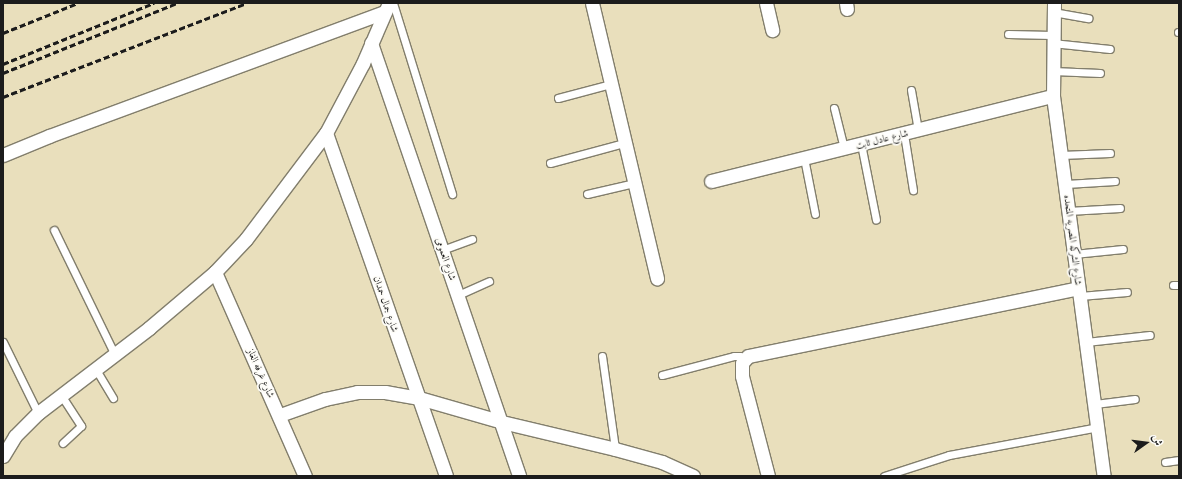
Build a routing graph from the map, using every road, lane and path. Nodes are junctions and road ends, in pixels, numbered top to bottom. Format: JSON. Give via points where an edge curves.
{"nodes":[{"id":1,"x":592,"y":3,"type":"edge"},
{"id":2,"x":766,"y":3,"type":"edge"},
{"id":3,"x":389,"y":6,"type":"edge"},
{"id":4,"x":1053,"y":8,"type":"edge"},
{"id":5,"x":1088,"y":18,"type":"dead end"},
{"id":6,"x":772,"y":30,"type":"dead end"},
{"id":7,"x":1008,"y":34,"type":"dead end"},
{"id":8,"x":1052,"y":39,"type":"junction"},
{"id":9,"x":371,"y":43,"type":"junction"},
{"id":10,"x":1110,"y":49,"type":"dead end"},
{"id":11,"x":1053,"y":71,"type":"junction"},
{"id":12,"x":1100,"y":73,"type":"dead end"},
{"id":13,"x":611,"y":84,"type":"junction"},
{"id":14,"x":911,"y":90,"type":"dead end"},
{"id":15,"x":1053,"y":96,"type":"junction"},
{"id":16,"x":558,"y":98,"type":"dead end"},
{"id":17,"x":834,"y":108,"type":"dead end"},
{"id":18,"x":918,"y":130,"type":"junction"},
{"id":19,"x":326,"y":133,"type":"junction"},
{"id":20,"x":904,"y":134,"type":"junction"},
{"id":21,"x":624,"y":143,"type":"junction"},
{"id":22,"x":861,"y":144,"type":"junction"},
{"id":23,"x":844,"y":148,"type":"junction"},
{"id":24,"x":1110,"y":153,"type":"dead end"},
{"id":25,"x":3,"y":155,"type":"edge"},
{"id":26,"x":1061,"y":155,"type":"junction"},
{"id":27,"x":804,"y":158,"type":"junction"},
{"id":28,"x":550,"y":163,"type":"dead end"},
{"id":29,"x":1115,"y":181,"type":"dead end"},
{"id":30,"x":711,"y":182,"type":"dead end"},
{"id":31,"x":634,"y":183,"type":"junction"},
{"id":32,"x":1066,"y":184,"type":"junction"},
{"id":33,"x":913,"y":190,"type":"dead end"},
{"id":34,"x":452,"y":194,"type":"dead end"},
{"id":35,"x":587,"y":194,"type":"dead end"},
{"id":36,"x":1120,"y":208,"type":"dead end"},
{"id":37,"x":1068,"y":211,"type":"junction"},
{"id":38,"x":815,"y":214,"type":"dead end"},
{"id":39,"x":876,"y":220,"type":"dead end"},
{"id":40,"x":54,"y":230,"type":"dead end"},
{"id":41,"x":472,"y":240,"type":"dead end"},
{"id":42,"x":1123,"y":248,"type":"dead end"},
{"id":43,"x":442,"y":250,"type":"junction"},
{"id":44,"x":1074,"y":254,"type":"junction"},
{"id":45,"x":215,"y":272,"type":"junction"},
{"id":46,"x":657,"y":278,"type":"dead end"},
{"id":47,"x":489,"y":281,"type":"dead end"},
{"id":48,"x":1079,"y":292,"type":"junction"},
{"id":49,"x":1127,"y":292,"type":"dead end"},
{"id":50,"x":458,"y":295,"type":"junction"},
{"id":51,"x":1150,"y":335,"type":"dead end"},
{"id":52,"x":3,"y":342,"type":"edge"},
{"id":53,"x":1086,"y":342,"type":"junction"},
{"id":54,"x":114,"y":353,"type":"junction"},
{"id":55,"x":602,"y":356,"type":"dead end"},
{"id":56,"x":95,"y":368,"type":"junction"},
{"id":57,"x":742,"y":369,"type":"junction"},
{"id":58,"x":662,"y":375,"type":"dead end"},
{"id":59,"x":61,"y":395,"type":"junction"},
{"id":60,"x":113,"y":398,"type":"dead end"},
{"id":61,"x":419,"y":398,"type":"junction"},
{"id":62,"x":1136,"y":399,"type":"dead end"},
{"id":63,"x":1095,"y":404,"type":"junction"},
{"id":64,"x":38,"y":413,"type":"junction"},
{"id":65,"x":280,"y":415,"type":"junction"},
{"id":66,"x":502,"y":422,"type":"junction"},
{"id":67,"x":1098,"y":427,"type":"junction"},
{"id":68,"x":63,"y":443,"type":"dead end"},
{"id":69,"x":615,"y":449,"type":"junction"},
{"id":70,"x":3,"y":456,"type":"edge"},
{"id":71,"x":1179,"y":460,"type":"edge"},
{"id":72,"x":1165,"y":462,"type":"dead end"},
{"id":73,"x":306,"y":476,"type":"edge"},
{"id":74,"x":446,"y":476,"type":"edge"},
{"id":75,"x":519,"y":476,"type":"edge"},
{"id":76,"x":693,"y":476,"type":"edge"},
{"id":77,"x":768,"y":476,"type":"edge"},
{"id":78,"x":884,"y":476,"type":"edge"},
{"id":79,"x":1104,"y":476,"type":"edge"}],
"edges":[{"from":1,"to":13,"type":"street"},
{"from":2,"to":6,"type":"street"},
{"from":3,"to":9,"type":"street"},
{"from":3,"to":25,"type":"street"},
{"from":3,"to":34,"type":"lane"},
{"from":4,"to":5,"type":"lane"},
{"from":4,"to":8,"type":"street","name":"شارع الشركه المصريه المتحده"},
{"from":7,"to":8,"type":"lane"},
{"from":8,"to":10,"type":"lane"},
{"from":8,"to":11,"type":"street","name":"شارع الشركه المصريه المتحده"},
{"from":9,"to":19,"type":"street"},
{"from":9,"to":43,"type":"street","name":"شارع العمومى"},
{"from":11,"to":12,"type":"lane"},
{"from":11,"to":15,"type":"street","name":"شارع الشركه المصريه المتحده"},
{"from":13,"to":16,"type":"lane"},
{"from":13,"to":21,"type":"street"},
{"from":14,"to":18,"type":"lane"},
{"from":15,"to":18,"type":"street","name":"شارع عادل ثابت"},
{"from":15,"to":26,"type":"street","name":"شارع الشركه المصريه المتحده"},
{"from":17,"to":23,"type":"lane"},
{"from":18,"to":20,"type":"street","name":"شارع عادل ثابت"},
{"from":19,"to":45,"type":"street","via":[[246,239]]},
{"from":19,"to":61,"type":"street","name":"شارع جمال حمدان"},
{"from":20,"to":22,"type":"street","name":"شارع عادل ثابت"},
{"from":20,"to":33,"type":"lane"},
{"from":21,"to":28,"type":"lane"},
{"from":21,"to":31,"type":"street"},
{"from":22,"to":23,"type":"street","name":"شارع عادل ثابت"},
{"from":22,"to":39,"type":"lane"},
{"from":23,"to":27,"type":"street","name":"شارع عادل ثابت"},
{"from":24,"to":26,"type":"lane"},
{"from":26,"to":32,"type":"street","name":"شارع الشركه المصريه المتحده"},
{"from":27,"to":30,"type":"street","name":"شارع عادل ثابت"},
{"from":27,"to":38,"type":"lane"},
{"from":29,"to":32,"type":"lane"},
{"from":31,"to":35,"type":"lane"},
{"from":31,"to":46,"type":"street"},
{"from":32,"to":37,"type":"street","name":"شارع الشركه المصريه المتحده"},
{"from":36,"to":37,"type":"lane"},
{"from":37,"to":44,"type":"street","name":"شارع الشركه المصريه المتحده"},
{"from":40,"to":54,"type":"lane"},
{"from":41,"to":43,"type":"lane"},
{"from":42,"to":44,"type":"lane"},
{"from":43,"to":50,"type":"street","name":"شارع العمومى"},
{"from":44,"to":48,"type":"street","name":"شارع الشركه المصريه المتحده"},
{"from":45,"to":54,"type":"street","via":[[149,328]]},
{"from":45,"to":65,"type":"street","name":"شارع غرفه الغاز"},
{"from":47,"to":50,"type":"lane"},
{"from":48,"to":49,"type":"lane"},
{"from":48,"to":53,"type":"street","name":"شارع الشركه المصريه المتحده"},
{"from":48,"to":57,"type":"street","via":[[758,352],[748,356]]},
{"from":50,"to":66,"type":"street","name":"شارع العمومى"},
{"from":51,"to":53,"type":"lane"},
{"from":52,"to":64,"type":"lane"},
{"from":53,"to":63,"type":"street","name":"شارع الشركه المصريه المتحده"},
{"from":54,"to":56,"type":"street"},
{"from":55,"to":69,"type":"lane"},
{"from":56,"to":59,"type":"street"},
{"from":56,"to":60,"type":"lane"},
{"from":57,"to":58,"type":"lane","via":[[737,356]]},
{"from":57,"to":77,"type":"street"},
{"from":59,"to":64,"type":"street"},
{"from":59,"to":68,"type":"lane","via":[[81,426]]},
{"from":61,"to":65,"type":"street","via":[[385,392],[356,392],[325,399]]},
{"from":61,"to":66,"type":"street"},
{"from":61,"to":74,"type":"street","name":"شارع جمال حمدان"},
{"from":62,"to":63,"type":"lane"},
{"from":63,"to":67,"type":"street","name":"شارع الشركه المصريه المتحده"},
{"from":64,"to":70,"type":"street","via":[[15,436]]},
{"from":65,"to":73,"type":"street","name":"شارع غرفه الغاز"},
{"from":66,"to":69,"type":"street"},
{"from":66,"to":75,"type":"street","name":"شارع العمومى"},
{"from":67,"to":78,"type":"lane","via":[[949,455]]},
{"from":67,"to":79,"type":"street","name":"شارع الشركه المصريه المتحده"},
{"from":69,"to":76,"type":"street","via":[[662,462]]},
{"from":71,"to":72,"type":"lane"}]}
